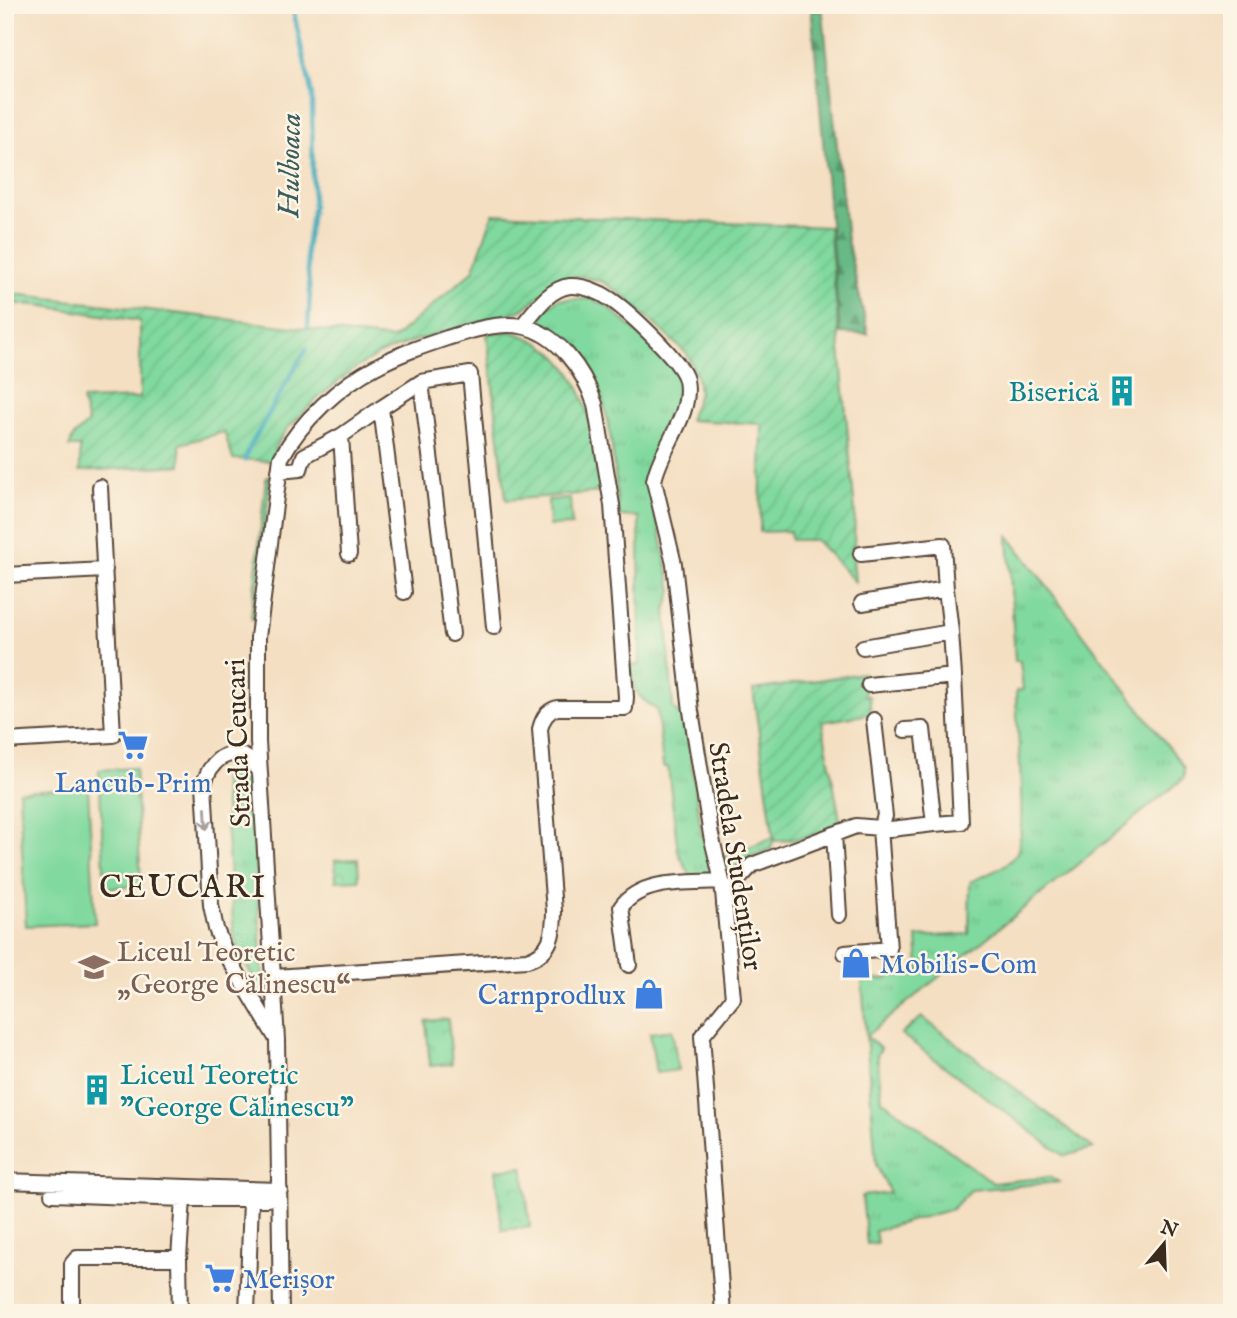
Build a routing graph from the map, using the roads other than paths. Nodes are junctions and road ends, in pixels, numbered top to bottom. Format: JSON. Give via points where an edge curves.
{"nodes":[{"id":1,"x":522,"y":326,"type":"junction"},
{"id":2,"x":421,"y":382,"type":"junction"},
{"id":3,"x":381,"y":408,"type":"junction"},
{"id":4,"x":341,"y":436,"type":"junction"},
{"id":5,"x":279,"y":471,"type":"junction"},
{"id":6,"x":100,"y":487,"type":"dead end"},
{"id":7,"x":349,"y":554,"type":"dead end"},
{"id":8,"x":861,"y":554,"type":"dead end"},
{"id":9,"x":105,"y":569,"type":"junction"},
{"id":10,"x":5,"y":575,"type":"edge"},
{"id":11,"x":946,"y":589,"type":"junction"},
{"id":12,"x":404,"y":592,"type":"dead end"},
{"id":13,"x":862,"y":603,"type":"dead end"},
{"id":14,"x":494,"y":627,"type":"dead end"},
{"id":15,"x":951,"y":632,"type":"junction"},
{"id":16,"x":452,"y":634,"type":"dead end"},
{"id":17,"x":863,"y":647,"type":"dead end"},
{"id":18,"x":954,"y":676,"type":"junction"},
{"id":19,"x":869,"y":685,"type":"dead end"},
{"id":20,"x":874,"y":719,"type":"dead end"},
{"id":21,"x":905,"y":730,"type":"dead end"},
{"id":22,"x":5,"y":741,"type":"edge"},
{"id":23,"x":260,"y":776,"type":"junction"},
{"id":24,"x":934,"y":824,"type":"junction"},
{"id":25,"x":880,"y":828,"type":"junction"},
{"id":26,"x":834,"y":834,"type":"junction"},
{"id":27,"x":722,"y":881,"type":"junction"},
{"id":28,"x":724,"y":905,"type":"junction"},
{"id":29,"x":839,"y":915,"type":"dead end"},
{"id":30,"x":845,"y":953,"type":"dead end"},
{"id":31,"x":629,"y":965,"type":"dead end"},
{"id":32,"x":275,"y":977,"type":"junction"},
{"id":33,"x":277,"y":1040,"type":"junction"},
{"id":34,"x":5,"y":1181,"type":"edge"},
{"id":35,"x":52,"y":1194,"type":"dead end"},
{"id":36,"x":280,"y":1194,"type":"junction"},
{"id":37,"x":183,"y":1199,"type":"junction"},
{"id":38,"x":251,"y":1199,"type":"junction"},
{"id":39,"x":179,"y":1258,"type":"junction"},
{"id":40,"x":72,"y":1313,"type":"edge"},
{"id":41,"x":180,"y":1313,"type":"edge"},
{"id":42,"x":247,"y":1313,"type":"edge"},
{"id":43,"x":281,"y":1313,"type":"edge"},
{"id":44,"x":723,"y":1313,"type":"edge"}],
"edges":[{"from":1,"to":5,"type":"street","name":"Strada Ceucari","via":[[458,335],[375,366],[315,415],[288,445]]},
{"from":1,"to":27,"type":"street","name":"Stradela Studenților","via":[[556,290],[580,287],[611,299],[681,366],[687,397],[654,481],[674,564],[691,711]]},
{"from":1,"to":32,"type":"street","via":[[547,339],[575,363],[596,404],[612,505],[626,697],[625,708],[557,708],[543,719],[540,729],[554,911],[551,941],[542,954],[527,960]]},
{"from":2,"to":3,"type":"street"},
{"from":2,"to":14,"type":"street","via":[[470,374]]},
{"from":2,"to":16,"type":"street"},
{"from":3,"to":4,"type":"street"},
{"from":3,"to":12,"type":"street"},
{"from":4,"to":5,"type":"street","via":[[304,456],[300,469]]},
{"from":4,"to":7,"type":"street"},
{"from":5,"to":23,"type":"street","name":"Strada Ceucari","via":[[258,637]]},
{"from":6,"to":9,"type":"street"},
{"from":8,"to":11,"type":"street","via":[[943,545]]},
{"from":9,"to":10,"type":"street"},
{"from":9,"to":22,"type":"street","via":[[113,735]]},
{"from":11,"to":13,"type":"street"},
{"from":11,"to":15,"type":"street"},
{"from":15,"to":17,"type":"street"},
{"from":15,"to":18,"type":"street"},
{"from":18,"to":19,"type":"street"},
{"from":18,"to":24,"type":"street","via":[[961,822]]},
{"from":20,"to":25,"type":"street","via":[[885,816]]},
{"from":21,"to":24,"type":"street","via":[[923,729]]},
{"from":23,"to":32,"type":"street","name":"Strada Ceucari"},
{"from":23,"to":33,"type":"street","one_way":true,"via":[[253,763],[230,754],[207,772],[211,905],[226,954]]},
{"from":24,"to":25,"type":"street"},
{"from":25,"to":26,"type":"street","via":[[856,826]]},
{"from":25,"to":30,"type":"street","via":[[889,949]]},
{"from":26,"to":28,"type":"street","via":[[752,865]]},
{"from":26,"to":29,"type":"street"},
{"from":27,"to":28,"type":"street","name":"Stradela Studenților"},
{"from":27,"to":31,"type":"street","via":[[653,887],[627,898],[621,907]]},
{"from":28,"to":44,"type":"street","name":"Stradela Studenților","via":[[733,998],[702,1036]]},
{"from":32,"to":33,"type":"street","name":"Strada Ceucari"},
{"from":33,"to":36,"type":"street","name":"Strada Ceucari"},
{"from":34,"to":36,"type":"street"},
{"from":35,"to":37,"type":"street"},
{"from":36,"to":38,"type":"street"},
{"from":36,"to":43,"type":"street","name":"Strada Ceucari"},
{"from":37,"to":38,"type":"street"},
{"from":37,"to":39,"type":"street"},
{"from":38,"to":42,"type":"street"},
{"from":39,"to":40,"type":"street","via":[[77,1258],[72,1264]]},
{"from":39,"to":41,"type":"street"}]}
